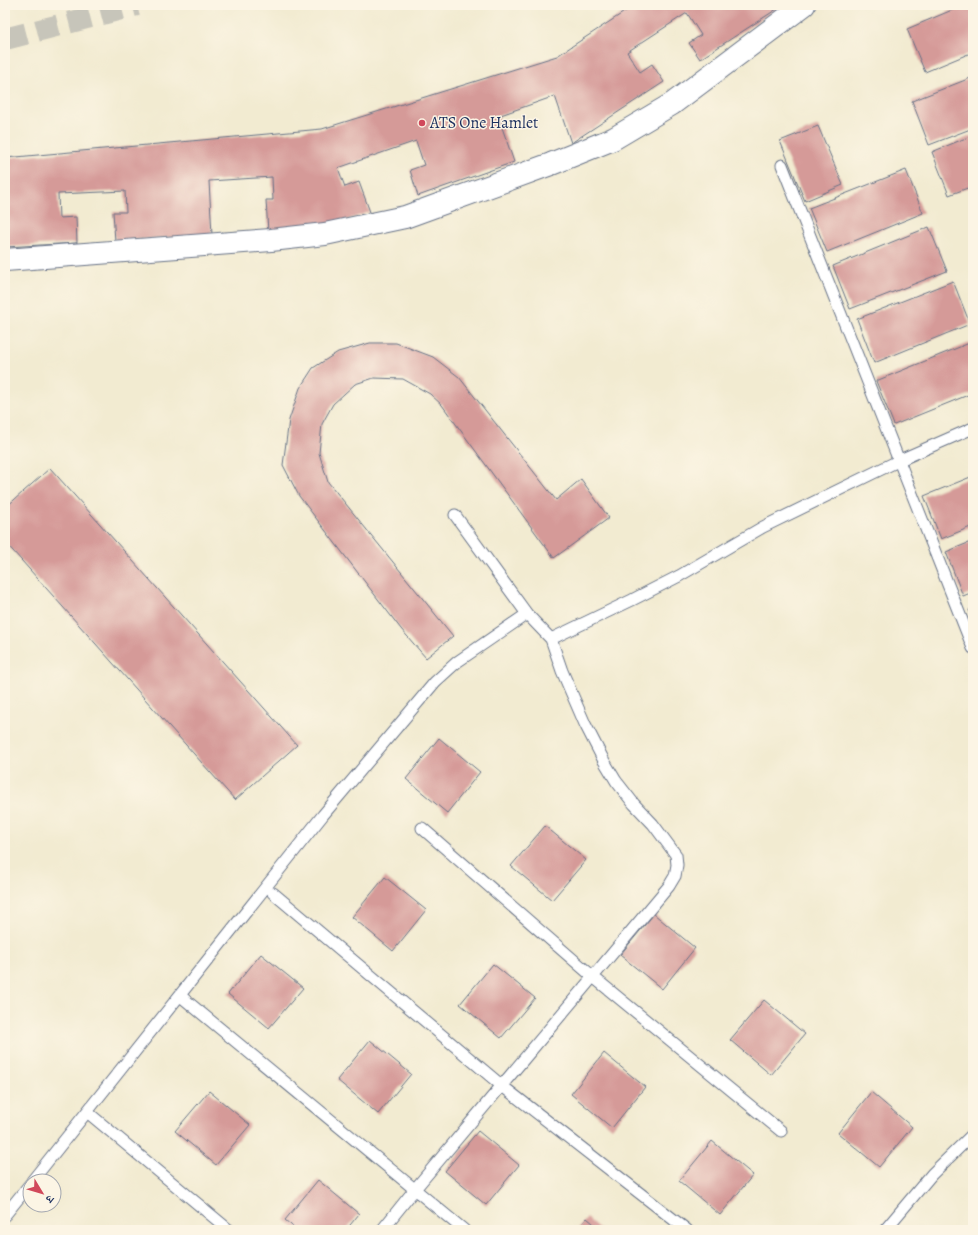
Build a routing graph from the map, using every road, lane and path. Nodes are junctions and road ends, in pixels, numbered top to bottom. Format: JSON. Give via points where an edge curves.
{"nodes":[{"id":1,"x":804,"y":5,"type":"edge"},
{"id":2,"x":782,"y":165,"type":"dead end"},
{"id":3,"x":5,"y":260,"type":"edge"},
{"id":4,"x":973,"y":428,"type":"edge"},
{"id":5,"x":900,"y":460,"type":"junction"},
{"id":6,"x":456,"y":515,"type":"dead end"},
{"id":7,"x":527,"y":614,"type":"junction"},
{"id":8,"x":551,"y":639,"type":"junction"},
{"id":9,"x":973,"y":648,"type":"edge"},
{"id":10,"x":422,"y":828,"type":"dead end"},
{"id":11,"x":273,"y":893,"type":"dead end"},
{"id":12,"x":592,"y":976,"type":"junction"},
{"id":13,"x":183,"y":998,"type":"dead end"},
{"id":14,"x":501,"y":1085,"type":"junction"},
{"id":15,"x":92,"y":1116,"type":"dead end"},
{"id":16,"x":781,"y":1131,"type":"dead end"},
{"id":17,"x":973,"y":1134,"type":"edge"},
{"id":18,"x":38,"y":1173,"type":"edge"},
{"id":19,"x":415,"y":1189,"type":"junction"},
{"id":20,"x":22,"y":1194,"type":"edge"},
{"id":21,"x":5,"y":1215,"type":"edge"},
{"id":22,"x":229,"y":1230,"type":"edge"},
{"id":23,"x":382,"y":1230,"type":"edge"},
{"id":24,"x":464,"y":1230,"type":"edge"},
{"id":25,"x":686,"y":1230,"type":"edge"},
{"id":26,"x":885,"y":1230,"type":"edge"}],
"edges":[{"from":1,"to":3,"type":"street","via":[[672,104],[613,139],[405,217],[325,234],[271,240]]},
{"from":2,"to":5,"type":"lane"},
{"from":4,"to":5,"type":"lane"},
{"from":5,"to":8,"type":"lane","via":[[763,527],[679,576]]},
{"from":5,"to":9,"type":"lane"},
{"from":6,"to":7,"type":"lane"},
{"from":7,"to":8,"type":"lane"},
{"from":7,"to":18,"type":"lane","via":[[457,662],[435,682],[323,815]]},
{"from":8,"to":12,"type":"lane","via":[[585,724],[604,761],[616,781],[676,854],[675,876]]},
{"from":10,"to":12,"type":"lane"},
{"from":11,"to":14,"type":"lane"},
{"from":12,"to":14,"type":"lane"},
{"from":12,"to":16,"type":"lane"},
{"from":13,"to":19,"type":"lane"},
{"from":14,"to":19,"type":"lane"},
{"from":14,"to":25,"type":"lane"},
{"from":15,"to":22,"type":"lane"},
{"from":17,"to":26,"type":"lane","via":[[932,1174]]},
{"from":19,"to":23,"type":"lane"},
{"from":19,"to":24,"type":"lane"},
{"from":20,"to":21,"type":"lane"}]}
